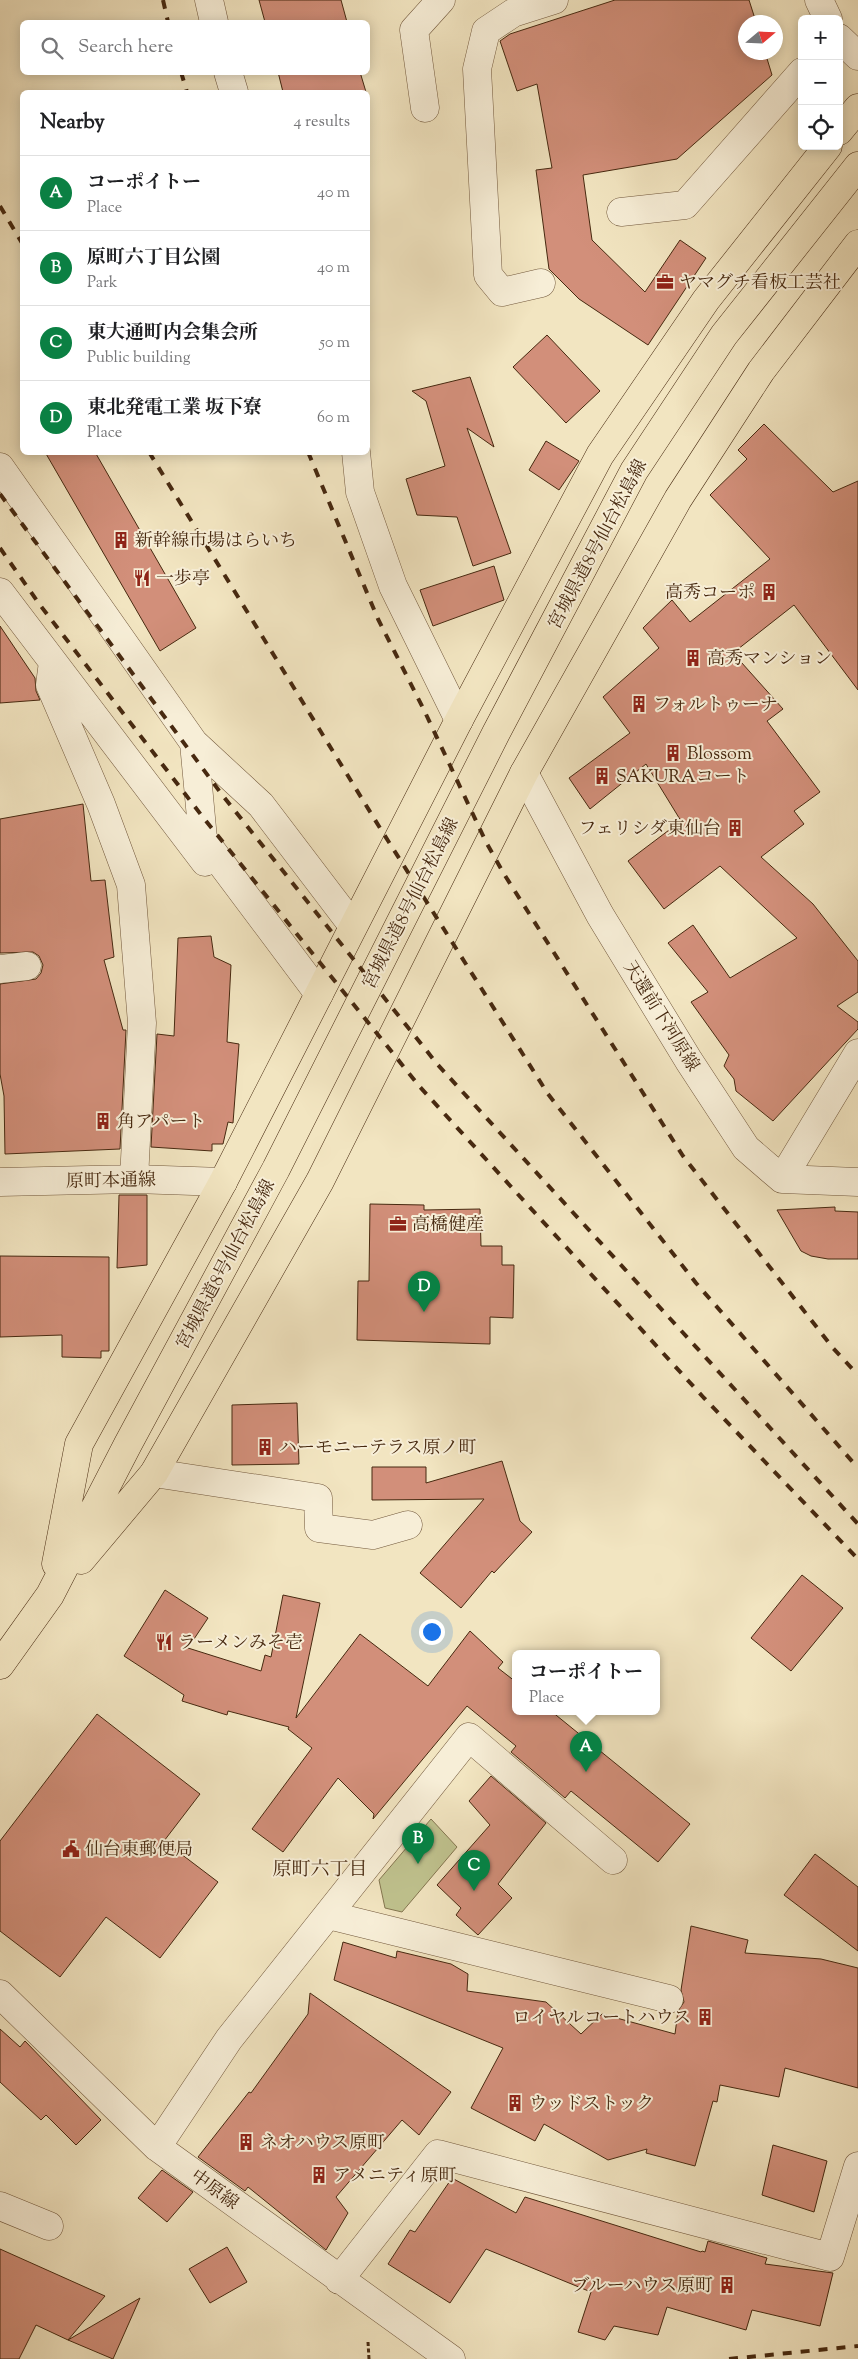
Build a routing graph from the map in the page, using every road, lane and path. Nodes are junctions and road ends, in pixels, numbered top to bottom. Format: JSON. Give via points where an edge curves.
{"nodes":[{"id":1,"x":209,"y":0,"type":"edge"},
{"id":2,"x":442,"y":0,"type":"edge"},
{"id":3,"x":554,"y":0,"type":"edge"},
{"id":4,"x":819,"y":0,"type":"edge"},
{"id":5,"x":826,"y":15,"type":"edge"},
{"id":6,"x":214,"y":20,"type":"edge"},
{"id":7,"x":843,"y":42,"type":"edge"},
{"id":8,"x":858,"y":56,"type":"edge"},
{"id":9,"x":229,"y":75,"type":"edge"},
{"id":10,"x":798,"y":77,"type":"edge"},
{"id":11,"x":233,"y":90,"type":"edge"},
{"id":12,"x":425,"y":108,"type":"dead end"},
{"id":13,"x":858,"y":108,"type":"edge"},
{"id":14,"x":843,"y":127,"type":"edge"},
{"id":15,"x":825,"y":150,"type":"edge"},
{"id":16,"x":858,"y":166,"type":"edge"},
{"id":17,"x":621,"y":212,"type":"dead end"},
{"id":18,"x":858,"y":244,"type":"edge"},
{"id":19,"x":541,"y":283,"type":"dead end"},
{"id":20,"x":356,"y":455,"type":"edge"},
{"id":21,"x":0,"y":467,"type":"edge"},
{"id":22,"x":0,"y":592,"type":"edge"},
{"id":23,"x":53,"y":662,"type":"junction"},
{"id":24,"x":459,"y":720,"type":"junction"},
{"id":25,"x":194,"y":743,"type":"junction"},
{"id":26,"x":524,"y":773,"type":"junction"},
{"id":27,"x":354,"y":926,"type":"junction"},
{"id":28,"x":27,"y":966,"type":"dead end"},
{"id":29,"x":0,"y":969,"type":"edge"},
{"id":30,"x":316,"y":999,"type":"junction"},
{"id":31,"x":858,"y":1053,"type":"edge"},
{"id":32,"x":782,"y":1178,"type":"junction"},
{"id":33,"x":134,"y":1179,"type":"junction"},
{"id":34,"x":0,"y":1182,"type":"edge"},
{"id":35,"x":223,"y":1182,"type":"junction"},
{"id":36,"x":858,"y":1182,"type":"edge"},
{"id":37,"x":154,"y":1473,"type":"junction"},
{"id":38,"x":408,"y":1526,"type":"dead end"},
{"id":39,"x":50,"y":1595,"type":"junction"},
{"id":40,"x":0,"y":1665,"type":"edge"},
{"id":41,"x":613,"y":1860,"type":"dead end"},
{"id":42,"x":328,"y":1915,"type":"junction"},
{"id":43,"x":0,"y":1994,"type":"edge"},
{"id":44,"x":668,"y":1999,"type":"dead end"},
{"id":45,"x":157,"y":2147,"type":"junction"},
{"id":46,"x":858,"y":2166,"type":"edge"},
{"id":47,"x":0,"y":2206,"type":"edge"},
{"id":48,"x":50,"y":2226,"type":"dead end"},
{"id":49,"x":339,"y":2280,"type":"junction"},
{"id":50,"x":451,"y":2359,"type":"edge"}],
"edges":[{"from":1,"to":6,"type":"street"},
{"from":2,"to":12,"type":"street","via":[[414,30]]},
{"from":3,"to":19,"type":"street","via":[[513,13],[486,31],[477,69],[488,275],[502,292]]},
{"from":4,"to":5,"type":"street"},
{"from":7,"to":8,"type":"street"},
{"from":9,"to":11,"type":"street"},
{"from":10,"to":17,"type":"street","via":[[685,205]]},
{"from":13,"to":14,"type":"main road"},
{"from":15,"to":24,"type":"main road","via":[[706,300],[600,455]]},
{"from":16,"to":39,"type":"main road","name":"宮城県道8号仙台松島線","via":[[724,335],[634,471],[496,733],[276,1169]]},
{"from":18,"to":26,"type":"main road","via":[[761,371],[678,499]]},
{"from":20,"to":24,"type":"street","via":[[360,492],[393,586]]},
{"from":21,"to":25,"type":"street"},
{"from":22,"to":23,"type":"street"},
{"from":23,"to":30,"type":"street"},
{"from":23,"to":33,"type":"street","via":[[50,685],[101,804],[131,885],[142,1023]]},
{"from":24,"to":27,"type":"main road"},
{"from":25,"to":27,"type":"street","via":[[261,805]]},
{"from":25,"to":30,"type":"street","via":[[203,839]]},
{"from":26,"to":32,"type":"street","name":"天還前下河原線","via":[[600,915],[689,1061],[746,1148]]},
{"from":26,"to":37,"type":"main road","via":[[320,1181]]},
{"from":27,"to":30,"type":"main road"},
{"from":28,"to":29,"type":"street"},
{"from":30,"to":35,"type":"main road"},
{"from":31,"to":32,"type":"street"},
{"from":32,"to":36,"type":"street"},
{"from":33,"to":34,"type":"street","name":"原町本通線"},
{"from":33,"to":35,"type":"street","name":"原町本通線"},
{"from":35,"to":39,"type":"main road","via":[[79,1444]]},
{"from":37,"to":38,"type":"street","via":[[318,1498],[319,1528],[373,1535]]},
{"from":37,"to":39,"type":"main road"},
{"from":39,"to":40,"type":"main road","name":"宮城県道8号仙台松島線"},
{"from":41,"to":42,"type":"street","via":[[469,1737]]},
{"from":42,"to":44,"type":"street"},
{"from":42,"to":45,"type":"street","via":[[229,2039]]},
{"from":43,"to":45,"type":"street","name":"中原線"},
{"from":45,"to":49,"type":"street","name":"中原線"},
{"from":46,"to":49,"type":"street","via":[[830,2257],[438,2154]]},
{"from":47,"to":48,"type":"street"},
{"from":49,"to":50,"type":"street","name":"中原線"}]}
